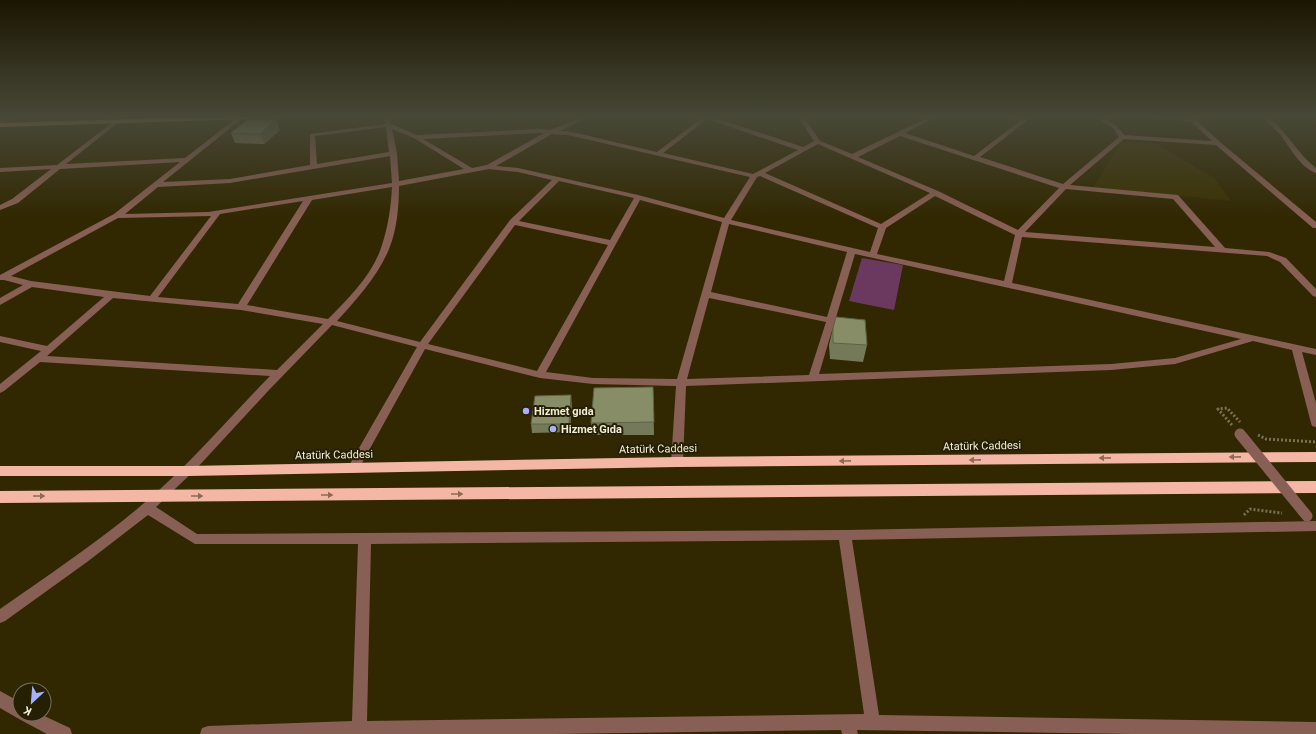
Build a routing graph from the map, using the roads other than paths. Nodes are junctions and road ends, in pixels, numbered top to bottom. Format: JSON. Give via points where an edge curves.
{"nodes":[{"id":1,"x":79,"y":151,"type":"edge"},
{"id":2,"x":197,"y":151,"type":"edge"},
{"id":3,"x":313,"y":151,"type":"edge"},
{"id":4,"x":439,"y":151,"type":"edge"},
{"id":5,"x":517,"y":151,"type":"edge"},
{"id":6,"x":646,"y":151,"type":"edge"},
{"id":7,"x":662,"y":151,"type":"edge"},
{"id":8,"x":803,"y":151,"type":"edge"},
{"id":9,"x":839,"y":151,"type":"edge"},
{"id":10,"x":864,"y":151,"type":"edge"},
{"id":11,"x":954,"y":151,"type":"edge"},
{"id":12,"x":984,"y":151,"type":"edge"},
{"id":13,"x":1105,"y":151,"type":"edge"},
{"id":14,"x":1228,"y":151,"type":"edge"},
{"id":15,"x":1297,"y":151,"type":"edge"},
{"id":16,"x":394,"y":153,"type":"joint"},
{"id":17,"x":658,"y":154,"type":"junction"},
{"id":18,"x":852,"y":157,"type":"junction"},
{"id":19,"x":975,"y":158,"type":"junction"},
{"id":20,"x":1302,"y":158,"type":"junction"},
{"id":21,"x":186,"y":160,"type":"junction"},
{"id":22,"x":1316,"y":160,"type":"edge"},
{"id":23,"x":59,"y":167,"type":"junction"},
{"id":24,"x":314,"y":167,"type":"junction"},
{"id":25,"x":489,"y":167,"type":"junction"},
{"id":26,"x":0,"y":170,"type":"edge"},
{"id":27,"x":470,"y":170,"type":"junction"},
{"id":28,"x":1316,"y":172,"type":"edge"},
{"id":29,"x":756,"y":175,"type":"junction"},
{"id":30,"x":557,"y":179,"type":"junction"},
{"id":31,"x":396,"y":184,"type":"junction"},
{"id":32,"x":155,"y":185,"type":"junction"},
{"id":33,"x":1064,"y":187,"type":"junction"},
{"id":34,"x":935,"y":193,"type":"junction"},
{"id":35,"x":309,"y":198,"type":"junction"},
{"id":36,"x":638,"y":198,"type":"junction"},
{"id":37,"x":0,"y":208,"type":"edge"},
{"id":38,"x":217,"y":213,"type":"junction"},
{"id":39,"x":117,"y":216,"type":"junction"},
{"id":40,"x":726,"y":221,"type":"junction"},
{"id":41,"x":513,"y":222,"type":"junction"},
{"id":42,"x":1316,"y":226,"type":"edge"},
{"id":43,"x":882,"y":227,"type":"junction"},
{"id":44,"x":1019,"y":234,"type":"junction"},
{"id":45,"x":611,"y":244,"type":"junction"},
{"id":46,"x":1222,"y":250,"type":"junction"},
{"id":47,"x":852,"y":251,"type":"junction"},
{"id":48,"x":873,"y":255,"type":"junction"},
{"id":49,"x":2,"y":277,"type":"edge"},
{"id":50,"x":31,"y":284,"type":"junction"},
{"id":51,"x":1007,"y":285,"type":"junction"},
{"id":52,"x":706,"y":294,"type":"junction"},
{"id":53,"x":1316,"y":294,"type":"edge"},
{"id":54,"x":111,"y":295,"type":"junction"},
{"id":55,"x":152,"y":299,"type":"junction"},
{"id":56,"x":0,"y":302,"type":"edge"},
{"id":57,"x":241,"y":307,"type":"junction"},
{"id":58,"x":830,"y":320,"type":"junction"},
{"id":59,"x":330,"y":322,"type":"junction"},
{"id":60,"x":1251,"y":339,"type":"junction"},
{"id":61,"x":0,"y":340,"type":"edge"},
{"id":62,"x":423,"y":344,"type":"junction"},
{"id":63,"x":1296,"y":348,"type":"junction"},
{"id":64,"x":48,"y":350,"type":"junction"},
{"id":65,"x":1316,"y":352,"type":"edge"},
{"id":66,"x":38,"y":359,"type":"junction"},
{"id":67,"x":278,"y":373,"type":"junction"},
{"id":68,"x":540,"y":375,"type":"junction"},
{"id":69,"x":814,"y":378,"type":"junction"},
{"id":70,"x":681,"y":382,"type":"junction"},
{"id":71,"x":0,"y":389,"type":"edge"},
{"id":72,"x":1316,"y":423,"type":"edge"},
{"id":73,"x":1242,"y":431,"type":"road end"},
{"id":74,"x":1316,"y":458,"type":"edge"},
{"id":75,"x":677,"y":462,"type":"junction"},
{"id":76,"x":353,"y":469,"type":"junction"},
{"id":77,"x":0,"y":471,"type":"edge"},
{"id":78,"x":188,"y":471,"type":"junction"},
{"id":79,"x":1316,"y":487,"type":"edge"},
{"id":80,"x":161,"y":496,"type":"junction"},
{"id":81,"x":0,"y":497,"type":"edge"},
{"id":82,"x":147,"y":508,"type":"junction"},
{"id":83,"x":1307,"y":516,"type":"road end"},
{"id":84,"x":1316,"y":526,"type":"edge"},
{"id":85,"x":845,"y":535,"type":"junction"},
{"id":86,"x":365,"y":539,"type":"junction"},
{"id":87,"x":0,"y":617,"type":"edge"},
{"id":88,"x":0,"y":699,"type":"edge"},
{"id":89,"x":12,"y":707,"type":"edge"},
{"id":90,"x":40,"y":722,"type":"edge"},
{"id":91,"x":873,"y":723,"type":"junction"},
{"id":92,"x":849,"y":728,"type":"edge"},
{"id":93,"x":1077,"y":729,"type":"edge"},
{"id":94,"x":1316,"y":730,"type":"edge"},
{"id":95,"x":359,"y":731,"type":"edge"},
{"id":96,"x":64,"y":734,"type":"edge"},
{"id":97,"x":208,"y":734,"type":"edge"}],
"edges":[{"from":1,"to":23,"type":"street"},
{"from":2,"to":21,"type":"street"},
{"from":3,"to":24,"type":"street"},
{"from":4,"to":27,"type":"street"},
{"from":5,"to":25,"type":"street"},
{"from":6,"to":17,"type":"street"},
{"from":7,"to":17,"type":"street"},
{"from":8,"to":29,"type":"street"},
{"from":9,"to":18,"type":"street"},
{"from":10,"to":18,"type":"street"},
{"from":11,"to":19,"type":"street"},
{"from":12,"to":19,"type":"street"},
{"from":13,"to":33,"type":"street"},
{"from":14,"to":42,"type":"street"},
{"from":15,"to":20,"type":"street"},
{"from":16,"to":24,"type":"street"},
{"from":16,"to":31,"type":"street"},
{"from":17,"to":29,"type":"street"},
{"from":18,"to":34,"type":"street"},
{"from":19,"to":33,"type":"street"},
{"from":20,"to":22,"type":"street"},
{"from":20,"to":28,"type":"street"},
{"from":21,"to":23,"type":"street"},
{"from":21,"to":32,"type":"street"},
{"from":23,"to":26,"type":"street"},
{"from":23,"to":37,"type":"street","via":[[14,201]]},
{"from":24,"to":32,"type":"street","via":[[230,181]]},
{"from":25,"to":27,"type":"street"},
{"from":25,"to":30,"type":"street","via":[[518,170]]},
{"from":27,"to":31,"type":"street"},
{"from":29,"to":40,"type":"street"},
{"from":29,"to":43,"type":"street"},
{"from":30,"to":36,"type":"street"},
{"from":30,"to":41,"type":"street"},
{"from":31,"to":35,"type":"street"},
{"from":31,"to":59,"type":"street","via":[[392,221],[385,249],[362,285]]},
{"from":32,"to":39,"type":"street"},
{"from":33,"to":44,"type":"street"},
{"from":33,"to":46,"type":"street","via":[[1175,197]]},
{"from":34,"to":43,"type":"street"},
{"from":34,"to":44,"type":"street"},
{"from":35,"to":38,"type":"street"},
{"from":35,"to":57,"type":"street"},
{"from":36,"to":40,"type":"street"},
{"from":36,"to":45,"type":"street"},
{"from":38,"to":39,"type":"street"},
{"from":38,"to":55,"type":"street"},
{"from":39,"to":49,"type":"street"},
{"from":40,"to":47,"type":"street"},
{"from":40,"to":52,"type":"street"},
{"from":41,"to":45,"type":"street"},
{"from":41,"to":62,"type":"street"},
{"from":43,"to":48,"type":"street"},
{"from":44,"to":46,"type":"street"},
{"from":44,"to":51,"type":"street"},
{"from":45,"to":68,"type":"street"},
{"from":46,"to":53,"type":"street","via":[[1269,254],[1283,260]]},
{"from":47,"to":48,"type":"street"},
{"from":47,"to":58,"type":"street"},
{"from":48,"to":51,"type":"street"},
{"from":49,"to":50,"type":"street"},
{"from":50,"to":54,"type":"street"},
{"from":50,"to":56,"type":"street"},
{"from":51,"to":60,"type":"street"},
{"from":52,"to":58,"type":"street"},
{"from":52,"to":70,"type":"street"},
{"from":54,"to":55,"type":"street"},
{"from":54,"to":64,"type":"street"},
{"from":55,"to":57,"type":"street"},
{"from":57,"to":59,"type":"street"},
{"from":58,"to":69,"type":"street"},
{"from":59,"to":62,"type":"street"},
{"from":59,"to":67,"type":"street"},
{"from":60,"to":63,"type":"street"},
{"from":60,"to":69,"type":"street","via":[[1175,361],[1111,367]]},
{"from":61,"to":64,"type":"street"},
{"from":62,"to":68,"type":"street"},
{"from":62,"to":76,"type":"street"},
{"from":63,"to":65,"type":"street"},
{"from":63,"to":72,"type":"street"},
{"from":64,"to":66,"type":"street"},
{"from":66,"to":67,"type":"street"},
{"from":66,"to":71,"type":"street"},
{"from":67,"to":78,"type":"street"},
{"from":68,"to":70,"type":"street","via":[[593,381]]},
{"from":69,"to":70,"type":"street"},
{"from":70,"to":75,"type":"street"},
{"from":73,"to":83,"type":"street","bridge":true},
{"from":74,"to":75,"type":"highway","name":"Atatürk Caddesi","one_way":true},
{"from":75,"to":76,"type":"highway","name":"Atatürk Caddesi"},
{"from":76,"to":78,"type":"highway","name":"Atatürk Caddesi"},
{"from":77,"to":78,"type":"highway","name":"Atatürk Caddesi"},
{"from":78,"to":80,"type":"street"},
{"from":80,"to":79,"type":"highway","one_way":true},
{"from":81,"to":80,"type":"highway","one_way":true},
{"from":80,"to":82,"type":"street"},
{"from":82,"to":86,"type":"street","via":[[195,539]]},
{"from":82,"to":87,"type":"street"},
{"from":84,"to":85,"type":"street"},
{"from":85,"to":86,"type":"street"},
{"from":85,"to":91,"type":"street"},
{"from":86,"to":95,"type":"street"},
{"from":88,"to":89,"type":"street"},
{"from":90,"to":96,"type":"street"},
{"from":91,"to":92,"type":"street"},
{"from":91,"to":93,"type":"street"},
{"from":92,"to":95,"type":"street"},
{"from":93,"to":94,"type":"street"},
{"from":95,"to":97,"type":"street"}]}
